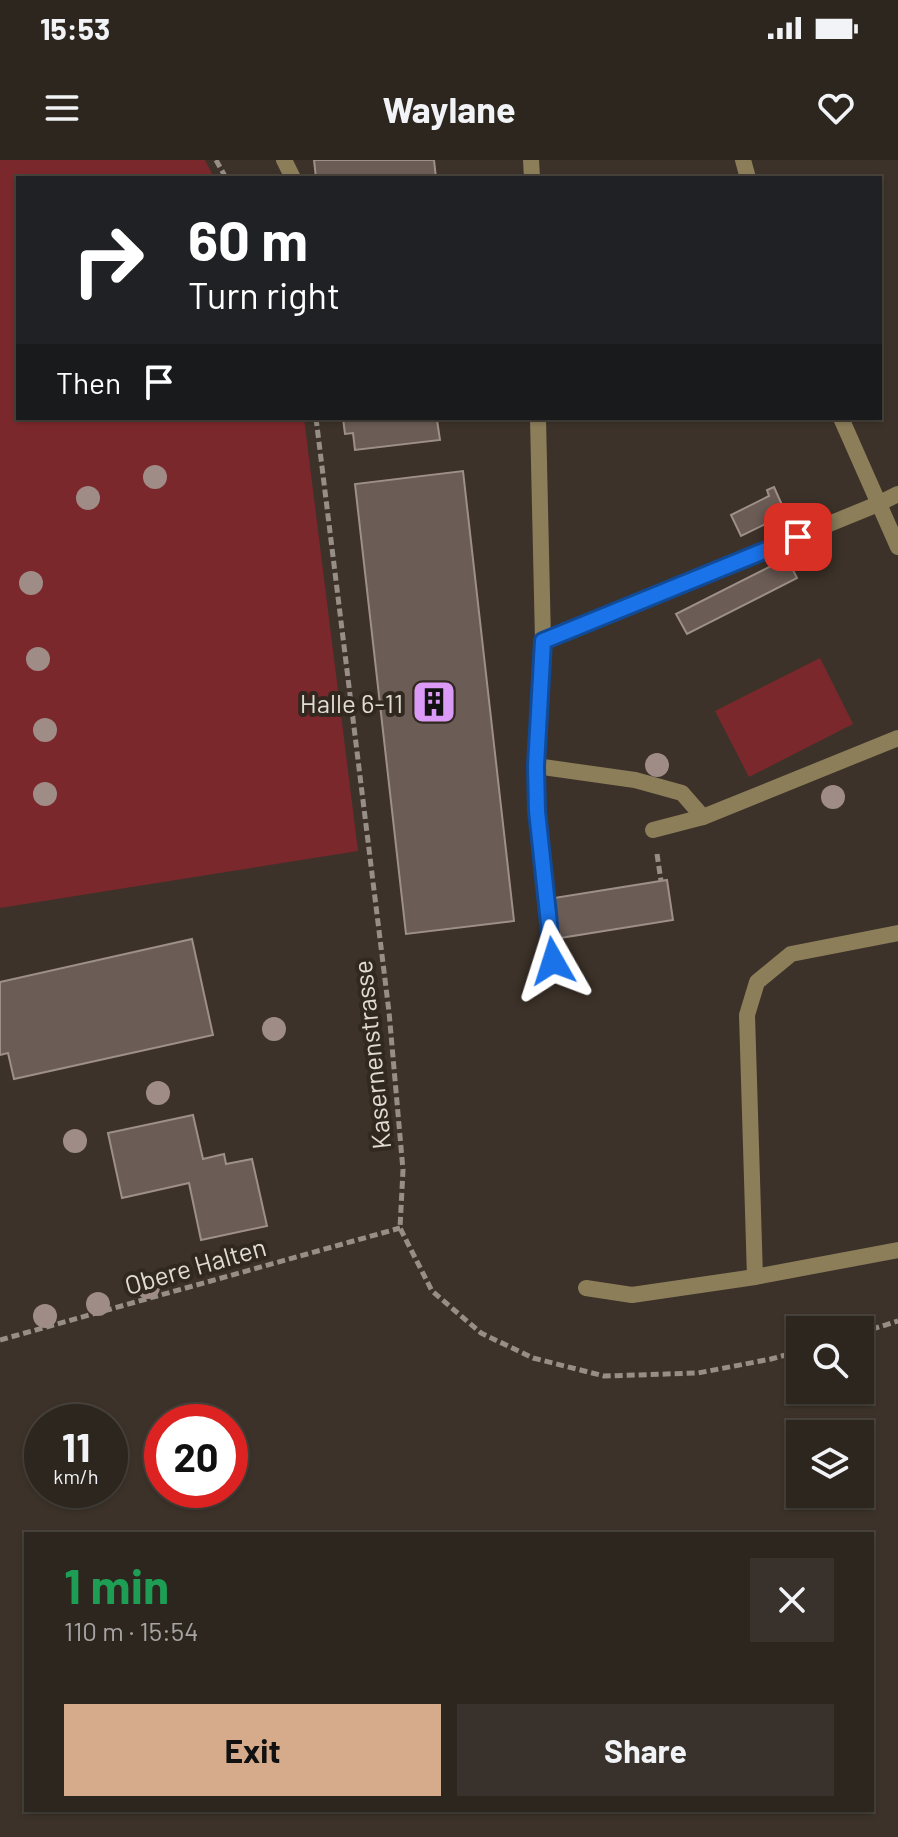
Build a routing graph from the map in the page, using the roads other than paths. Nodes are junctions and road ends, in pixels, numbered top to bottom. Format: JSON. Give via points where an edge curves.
{"nodes":[{"id":1,"x":538,"y":420,"type":"edge"},
{"id":2,"x":842,"y":420,"type":"edge"},
{"id":3,"x":898,"y":494,"type":"edge"},
{"id":4,"x":878,"y":504,"type":"junction"},
{"id":5,"x":898,"y":547,"type":"edge"},
{"id":6,"x":543,"y":641,"type":"junction"},
{"id":7,"x":898,"y":738,"type":"edge"},
{"id":8,"x":536,"y":766,"type":"junction"},
{"id":9,"x":703,"y":817,"type":"junction"},
{"id":10,"x":653,"y":830,"type":"dead end"},
{"id":11,"x":898,"y":933,"type":"edge"},
{"id":12,"x":553,"y":961,"type":"dead end"},
{"id":13,"x":898,"y":1250,"type":"edge"},
{"id":14,"x":755,"y":1277,"type":"junction"},
{"id":15,"x":586,"y":1288,"type":"dead end"}],
"edges":[{"from":1,"to":6,"type":"lane"},
{"from":2,"to":4,"type":"lane"},
{"from":3,"to":4,"type":"lane"},
{"from":4,"to":5,"type":"lane"},
{"from":4,"to":6,"type":"lane"},
{"from":6,"to":8,"type":"lane"},
{"from":7,"to":9,"type":"lane"},
{"from":8,"to":9,"type":"lane","via":[[635,780],[682,793]]},
{"from":8,"to":12,"type":"lane"},
{"from":9,"to":10,"type":"lane"},
{"from":11,"to":14,"type":"lane","via":[[791,954],[757,982],[747,1015]]},
{"from":13,"to":14,"type":"lane"},
{"from":14,"to":15,"type":"lane","via":[[632,1295]]}]}
